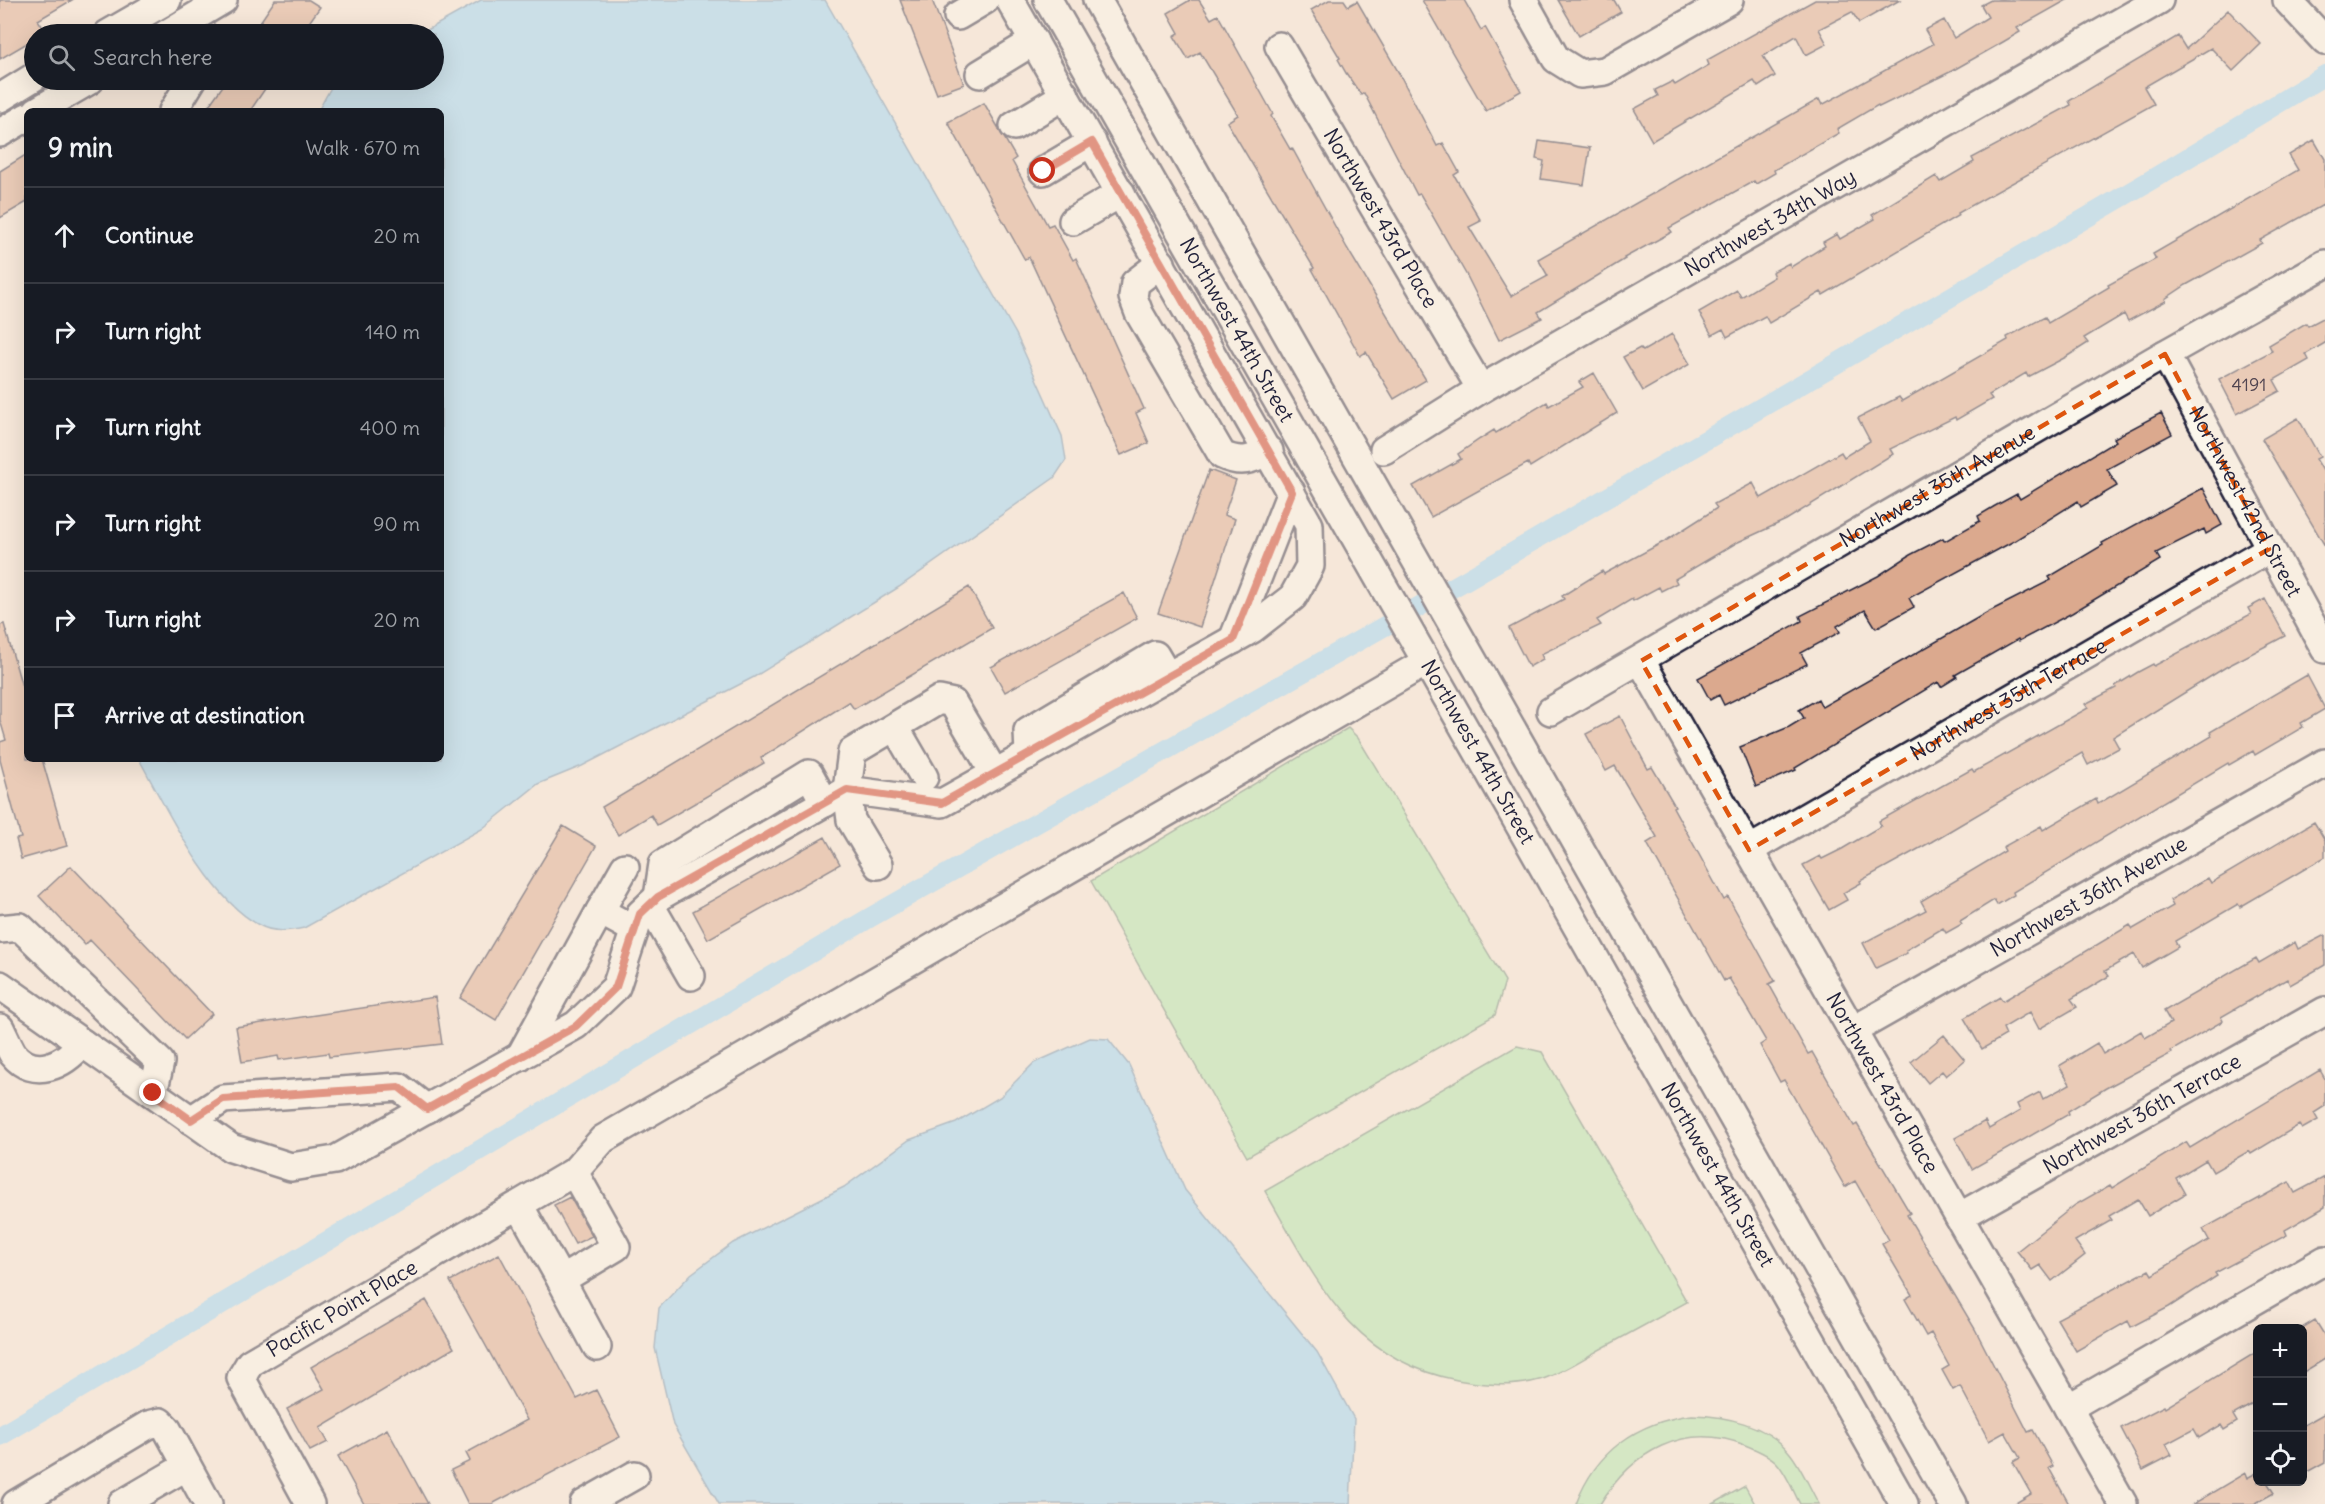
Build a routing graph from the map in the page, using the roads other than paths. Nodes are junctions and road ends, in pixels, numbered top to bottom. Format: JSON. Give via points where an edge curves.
{"nodes":[{"id":1,"x":167,"y":0,"type":"edge"},
{"id":2,"x":224,"y":0,"type":"edge"},
{"id":3,"x":985,"y":0,"type":"edge"},
{"id":4,"x":1010,"y":0,"type":"edge"},
{"id":5,"x":1048,"y":0,"type":"edge"},
{"id":6,"x":1097,"y":0,"type":"edge"},
{"id":7,"x":1523,"y":0,"type":"edge"},
{"id":8,"x":1729,"y":0,"type":"edge"},
{"id":9,"x":2159,"y":0,"type":"edge"},
{"id":10,"x":2287,"y":0,"type":"edge"},
{"id":11,"x":958,"y":16,"type":"dead end"},
{"id":12,"x":125,"y":24,"type":"edge"},
{"id":13,"x":204,"y":24,"type":"edge"},
{"id":14,"x":1034,"y":41,"type":"junction"},
{"id":15,"x":2325,"y":41,"type":"edge"},
{"id":16,"x":1279,"y":46,"type":"dead end"},
{"id":17,"x":980,"y":74,"type":"dead end"},
{"id":18,"x":24,"y":83,"type":"edge"},
{"id":19,"x":76,"y":90,"type":"edge"},
{"id":20,"x":186,"y":90,"type":"edge"},
{"id":21,"x":1065,"y":95,"type":"junction"},
{"id":22,"x":0,"y":98,"type":"edge"},
{"id":23,"x":50,"y":108,"type":"edge"},
{"id":24,"x":175,"y":108,"type":"edge"},
{"id":25,"x":24,"y":119,"type":"edge"},
{"id":26,"x":1014,"y":126,"type":"dead end"},
{"id":27,"x":0,"y":133,"type":"edge"},
{"id":28,"x":1092,"y":142,"type":"junction"},
{"id":29,"x":1043,"y":171,"type":"dead end"},
{"id":30,"x":1121,"y":193,"type":"junction"},
{"id":31,"x":1073,"y":221,"type":"dead end"},
{"id":32,"x":1161,"y":263,"type":"junction"},
{"id":33,"x":2325,"y":264,"type":"edge"},
{"id":34,"x":2166,"y":354,"type":"junction"},
{"id":35,"x":1480,"y":389,"type":"junction"},
{"id":36,"x":1384,"y":450,"type":"dead end"},
{"id":37,"x":1269,"y":451,"type":"junction"},
{"id":38,"x":1355,"y":451,"type":"junction"},
{"id":39,"x":1317,"y":473,"type":"junction"},
{"id":40,"x":1292,"y":492,"type":"junction"},
{"id":41,"x":2269,"y":549,"type":"junction"},
{"id":42,"x":1233,"y":640,"type":"junction"},
{"id":43,"x":2325,"y":649,"type":"edge"},
{"id":44,"x":1641,"y":661,"type":"junction"},
{"id":45,"x":1426,"y":662,"type":"junction"},
{"id":46,"x":1551,"y":711,"type":"dead end"},
{"id":47,"x":895,"y":726,"type":"junction"},
{"id":48,"x":2325,"y":763,"type":"edge"},
{"id":49,"x":994,"y":774,"type":"junction"},
{"id":50,"x":924,"y":777,"type":"dead end"},
{"id":51,"x":836,"y":796,"type":"junction"},
{"id":52,"x":1749,"y":850,"type":"junction"},
{"id":53,"x":878,"y":865,"type":"dead end"},
{"id":54,"x":625,"y":867,"type":"dead end"},
{"id":55,"x":654,"y":901,"type":"junction"},
{"id":56,"x":600,"y":911,"type":"junction"},
{"id":57,"x":0,"y":929,"type":"edge"},
{"id":58,"x":635,"y":930,"type":"junction"},
{"id":59,"x":691,"y":976,"type":"dead end"},
{"id":60,"x":0,"y":985,"type":"edge"},
{"id":61,"x":2325,"y":1011,"type":"edge"},
{"id":62,"x":0,"y":1028,"type":"edge"},
{"id":63,"x":1852,"y":1031,"type":"junction"},
{"id":64,"x":82,"y":1043,"type":"junction"},
{"id":65,"x":520,"y":1057,"type":"junction"},
{"id":66,"x":153,"y":1093,"type":"junction"},
{"id":67,"x":427,"y":1109,"type":"junction"},
{"id":68,"x":191,"y":1120,"type":"junction"},
{"id":69,"x":574,"y":1172,"type":"junction"},
{"id":70,"x":519,"y":1205,"type":"junction"},
{"id":71,"x":1959,"y":1218,"type":"junction"},
{"id":72,"x":2325,"y":1260,"type":"edge"},
{"id":73,"x":561,"y":1280,"type":"junction"},
{"id":74,"x":597,"y":1347,"type":"dead end"},
{"id":75,"x":2068,"y":1408,"type":"junction"},
{"id":76,"x":188,"y":1466,"type":"junction"},
{"id":77,"x":635,"y":1475,"type":"dead end"},
{"id":78,"x":134,"y":1501,"type":"edge"},
{"id":79,"x":16,"y":1504,"type":"edge"},
{"id":80,"x":208,"y":1504,"type":"edge"},
{"id":81,"x":310,"y":1504,"type":"edge"},
{"id":82,"x":584,"y":1504,"type":"edge"},
{"id":83,"x":1904,"y":1504,"type":"edge"},
{"id":84,"x":1953,"y":1504,"type":"edge"},
{"id":85,"x":2123,"y":1504,"type":"edge"}],
"edges":[{"from":1,"to":12,"type":"street"},
{"from":2,"to":13,"type":"street"},
{"from":3,"to":11,"type":"street"},
{"from":4,"to":14,"type":"street"},
{"from":5,"to":39,"type":"street","name":"Northwest 44th Street"},
{"from":6,"to":38,"type":"street","name":"Northwest 44th Street"},
{"from":7,"to":8,"type":"street","via":[[1556,59],[1580,74],[1605,72]]},
{"from":9,"to":35,"type":"street","name":"Northwest 34th Way"},
{"from":10,"to":15,"type":"street"},
{"from":14,"to":17,"type":"street"},
{"from":14,"to":21,"type":"street"},
{"from":16,"to":35,"type":"street","name":"Northwest 43rd Place"},
{"from":18,"to":22,"type":"street"},
{"from":19,"to":23,"type":"street"},
{"from":20,"to":24,"type":"street"},
{"from":21,"to":26,"type":"street"},
{"from":21,"to":28,"type":"street"},
{"from":25,"to":27,"type":"street"},
{"from":28,"to":29,"type":"street"},
{"from":28,"to":30,"type":"street"},
{"from":30,"to":31,"type":"street"},
{"from":30,"to":32,"type":"street"},
{"from":32,"to":37,"type":"street"},
{"from":32,"to":37,"type":"street","via":[[1135,283],[1133,297],[1139,312],[1222,454],[1248,461]]},
{"from":33,"to":34,"type":"street","name":"Northwest 35th Avenue"},
{"from":34,"to":41,"type":"street","name":"Northwest 42nd Street"},
{"from":34,"to":44,"type":"street","name":"Northwest 35th Avenue"},
{"from":35,"to":36,"type":"street","name":"Northwest 34th Way"},
{"from":37,"to":40,"type":"street"},
{"from":38,"to":39,"type":"street"},
{"from":38,"to":84,"type":"street","name":"Northwest 44th Street"},
{"from":39,"to":45,"type":"street","name":"Northwest 44th Street"},
{"from":40,"to":42,"type":"street"},
{"from":40,"to":42,"type":"street","via":[[1309,525],[1310,566],[1293,597]]},
{"from":41,"to":43,"type":"street","name":"Northwest 42nd Street"},
{"from":41,"to":52,"type":"street","name":"Northwest 35th Terrace"},
{"from":42,"to":49,"type":"street"},
{"from":44,"to":46,"type":"street","name":"Northwest 35th Avenue"},
{"from":44,"to":52,"type":"street","name":"Northwest 43rd Place"},
{"from":45,"to":69,"type":"street","name":"Pacific Point Place","via":[[603,1139]]},
{"from":45,"to":83,"type":"street","name":"Northwest 44th Street"},
{"from":47,"to":49,"type":"street","via":[[939,700],[953,703]]},
{"from":47,"to":50,"type":"street"},
{"from":47,"to":51,"type":"street","via":[[852,752]]},
{"from":48,"to":63,"type":"street","name":"Northwest 36th Avenue"},
{"from":49,"to":51,"type":"street","via":[[942,803]]},
{"from":51,"to":53,"type":"street"},
{"from":51,"to":55,"type":"street"},
{"from":52,"to":63,"type":"street","name":"Northwest 43rd Place"},
{"from":54,"to":56,"type":"street"},
{"from":55,"to":58,"type":"street","via":[[640,914]]},
{"from":55,"to":59,"type":"street"},
{"from":56,"to":58,"type":"street"},
{"from":56,"to":65,"type":"street"},
{"from":57,"to":66,"type":"street","via":[[20,927],[160,1062]]},
{"from":58,"to":65,"type":"street","via":[[616,987],[576,1026]]},
{"from":60,"to":64,"type":"street"},
{"from":61,"to":71,"type":"street","name":"Northwest 36th Terrace"},
{"from":62,"to":64,"type":"street","via":[[13,1053],[27,1066],[43,1069],[58,1064]]},
{"from":63,"to":71,"type":"street","name":"Northwest 43rd Place"},
{"from":64,"to":66,"type":"street"},
{"from":65,"to":67,"type":"street"},
{"from":66,"to":68,"type":"street"},
{"from":67,"to":68,"type":"street","via":[[399,1087],[223,1099]]},
{"from":67,"to":68,"type":"street","via":[[335,1160],[291,1167],[231,1148]]},
{"from":69,"to":70,"type":"street","name":"Pacific Point Place"},
{"from":69,"to":73,"type":"street","via":[[616,1247]]},
{"from":70,"to":73,"type":"street"},
{"from":70,"to":81,"type":"street","name":"Pacific Point Place","via":[[250,1363],[241,1378]]},
{"from":71,"to":75,"type":"street","name":"Northwest 43rd Place"},
{"from":72,"to":75,"type":"street"},
{"from":73,"to":74,"type":"street"},
{"from":75,"to":85,"type":"street","name":"Northwest 43rd Place"},
{"from":76,"to":78,"type":"street"},
{"from":76,"to":79,"type":"street","via":[[159,1422]]},
{"from":76,"to":80,"type":"street"},
{"from":77,"to":82,"type":"street"}]}
